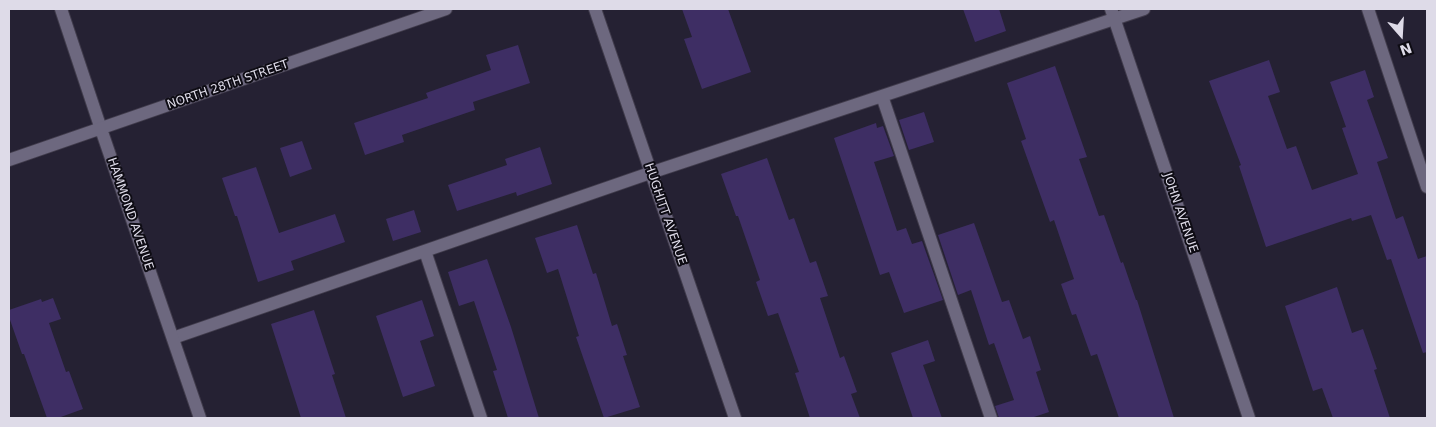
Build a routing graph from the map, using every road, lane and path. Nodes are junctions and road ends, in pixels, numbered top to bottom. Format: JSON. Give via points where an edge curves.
{"nodes":[{"id":1,"x":62,"y":9,"type":"edge"},
{"id":2,"x":446,"y":9,"type":"edge"},
{"id":3,"x":595,"y":9,"type":"edge"},
{"id":4,"x":1144,"y":9,"type":"edge"},
{"id":5,"x":1368,"y":9,"type":"edge"},
{"id":6,"x":1112,"y":14,"type":"edge"},
{"id":7,"x":882,"y":96,"type":"junction"},
{"id":8,"x":101,"y":129,"type":"junction"},
{"id":9,"x":9,"y":160,"type":"edge"},
{"id":10,"x":650,"y":172,"type":"junction"},
{"id":11,"x":1427,"y":186,"type":"edge"},
{"id":12,"x":425,"y":251,"type":"junction"},
{"id":13,"x":173,"y":338,"type":"junction"},
{"id":14,"x":200,"y":418,"type":"edge"},
{"id":15,"x":481,"y":418,"type":"edge"},
{"id":16,"x":735,"y":418,"type":"edge"},
{"id":17,"x":992,"y":418,"type":"edge"},
{"id":18,"x":1249,"y":418,"type":"edge"}],
"edges":[{"from":1,"to":8,"type":"street","name":"HAMMOND AVENUE"},
{"from":2,"to":8,"type":"street","name":"NORTH 28TH STREET"},
{"from":3,"to":10,"type":"street","name":"HUGHITT AVENUE"},
{"from":4,"to":6,"type":"street"},
{"from":5,"to":11,"type":"street"},
{"from":6,"to":7,"type":"street"},
{"from":6,"to":18,"type":"street","name":"JOHN AVENUE"},
{"from":7,"to":10,"type":"street"},
{"from":7,"to":17,"type":"street"},
{"from":8,"to":9,"type":"street","name":"NORTH 28TH STREET"},
{"from":8,"to":13,"type":"street","name":"HAMMOND AVENUE"},
{"from":10,"to":12,"type":"street"},
{"from":10,"to":16,"type":"street","name":"HUGHITT AVENUE"},
{"from":12,"to":13,"type":"street"},
{"from":12,"to":15,"type":"street"},
{"from":13,"to":14,"type":"street","name":"HAMMOND AVENUE"}]}
